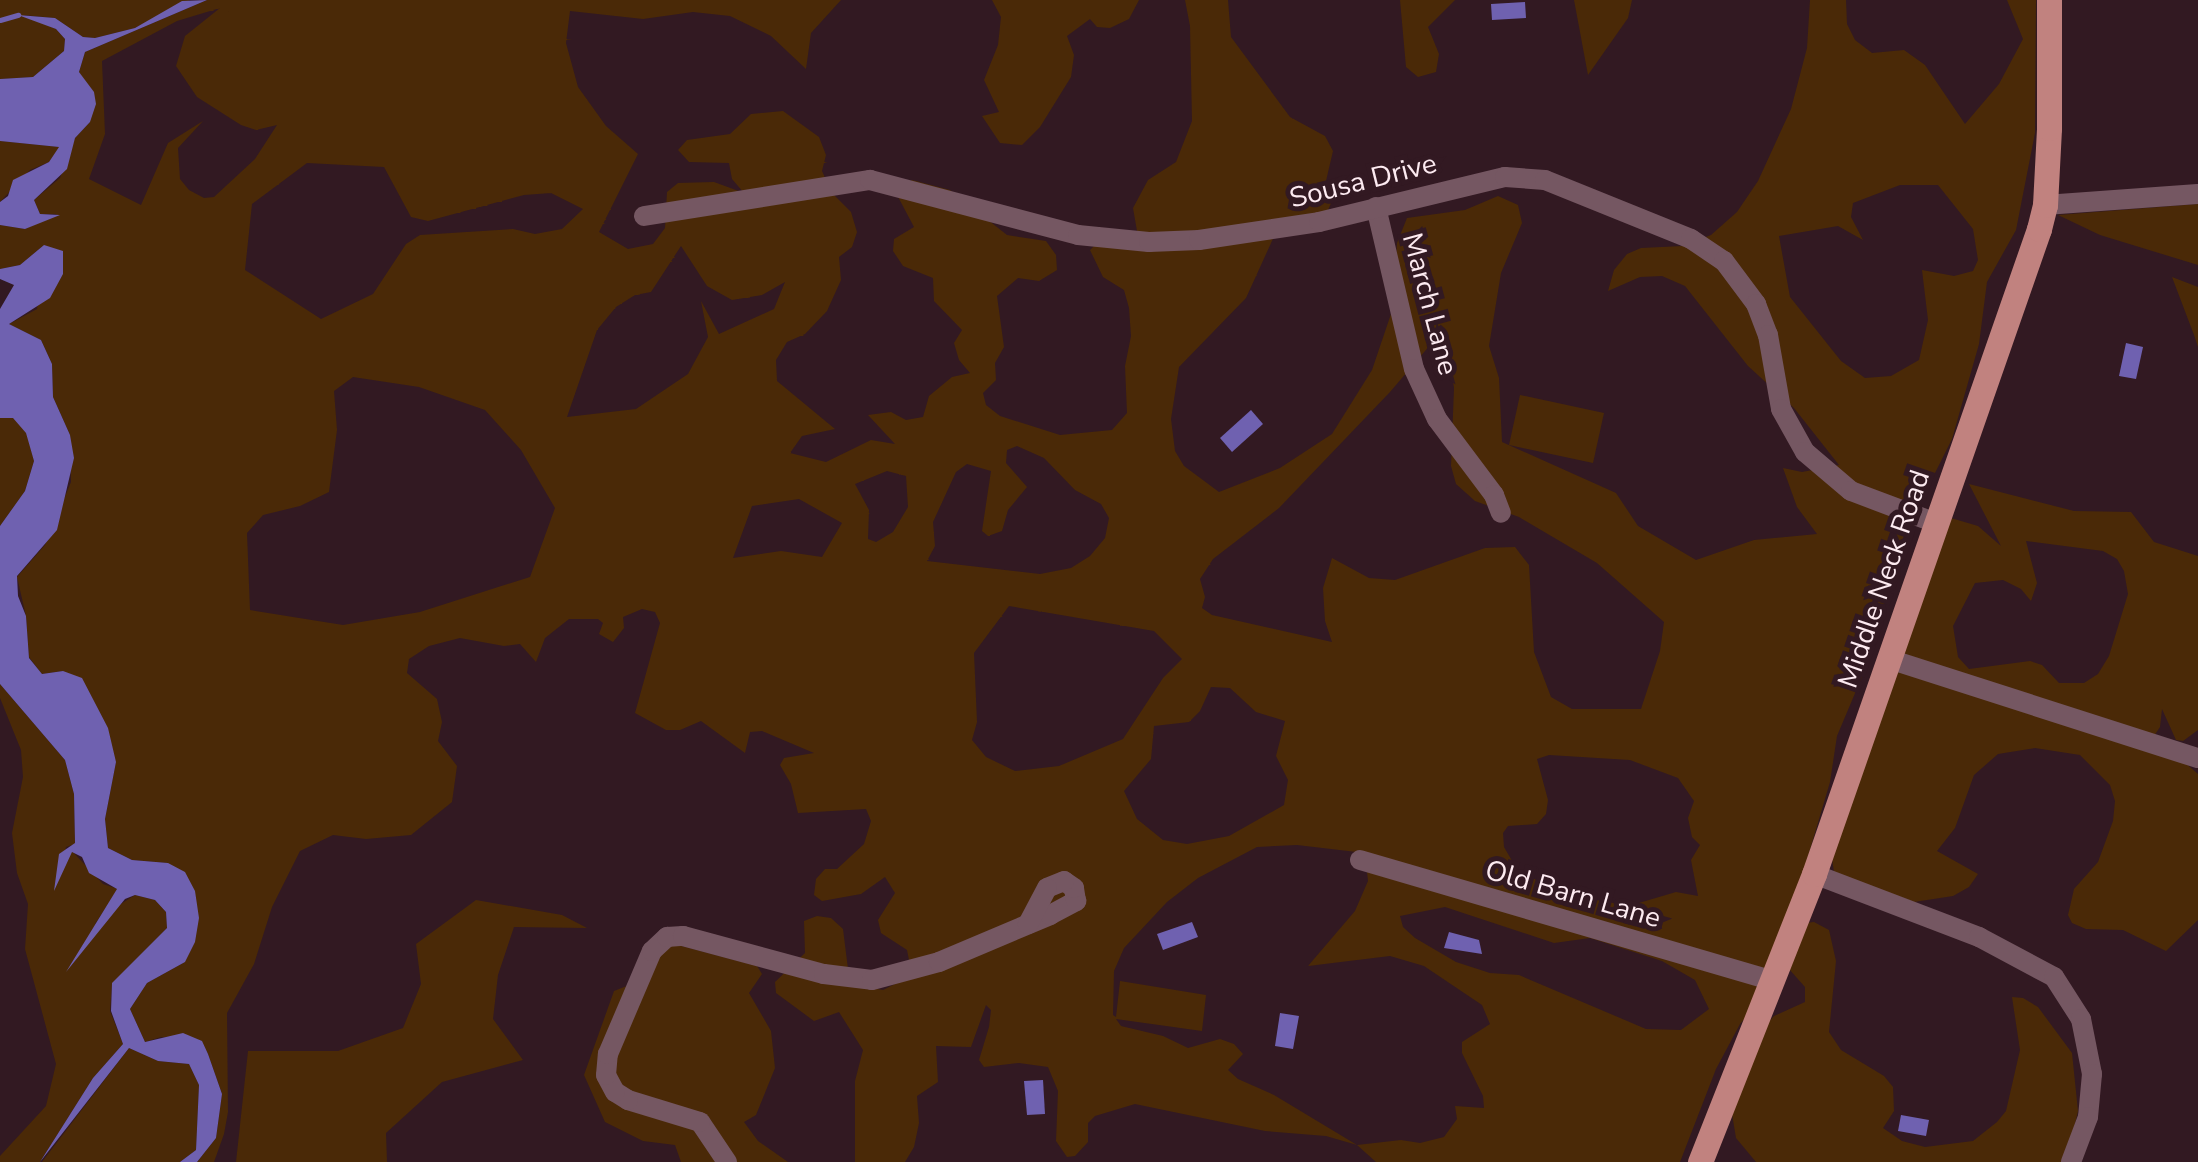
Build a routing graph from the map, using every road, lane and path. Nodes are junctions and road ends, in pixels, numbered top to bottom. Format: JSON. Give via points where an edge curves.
{"nodes":[{"id":1,"x":2048,"y":0,"type":"edge"},
{"id":2,"x":2198,"y":194,"type":"edge"},
{"id":3,"x":2045,"y":205,"type":"junction"},
{"id":4,"x":1376,"y":207,"type":"junction"},
{"id":5,"x":644,"y":216,"type":"dead end"},
{"id":6,"x":1502,"y":513,"type":"dead end"},
{"id":7,"x":1936,"y":523,"type":"junction"},
{"id":8,"x":1889,"y":659,"type":"junction"},
{"id":9,"x":2198,"y":758,"type":"edge"},
{"id":10,"x":1360,"y":860,"type":"dead end"},
{"id":11,"x":1814,"y":874,"type":"junction"},
{"id":12,"x":1028,"y":924,"type":"dead end"},
{"id":13,"x":1771,"y":980,"type":"junction"},
{"id":14,"x":728,"y":1162,"type":"edge"},
{"id":15,"x":1700,"y":1162,"type":"edge"},
{"id":16,"x":2072,"y":1162,"type":"edge"}],
"edges":[{"from":1,"to":3,"type":"main road","name":"Middle Neck Road"},
{"from":2,"to":3,"type":"street"},
{"from":3,"to":7,"type":"main road","name":"Middle Neck Road"},
{"from":4,"to":5,"type":"street","name":"Sousa Drive","via":[[1264,232],[1149,242],[1030,226],[870,180]]},
{"from":4,"to":6,"type":"street","name":"March Lane","via":[[1414,369],[1437,419]]},
{"from":4,"to":7,"type":"street","name":"Sousa Drive","via":[[1525,177],[1573,189],[1691,238],[1724,261],[1756,304],[1780,410],[1805,452],[1851,490]]},
{"from":7,"to":8,"type":"main road","name":"Middle Neck Road"},
{"from":8,"to":9,"type":"street"},
{"from":8,"to":11,"type":"main road","name":"Middle Neck Road"},
{"from":10,"to":13,"type":"street","name":"Old Barn Lane"},
{"from":11,"to":13,"type":"main road","name":"Middle Neck Road"},
{"from":11,"to":16,"type":"street","via":[[1979,937],[2054,977],[2081,1019],[2092,1074],[2088,1117]]},
{"from":12,"to":14,"type":"street","via":[[939,962],[872,980],[667,937],[652,952],[608,1054],[606,1075],[628,1100],[700,1122]]},
{"from":13,"to":15,"type":"main road","name":"Middle Neck Road"}]}
